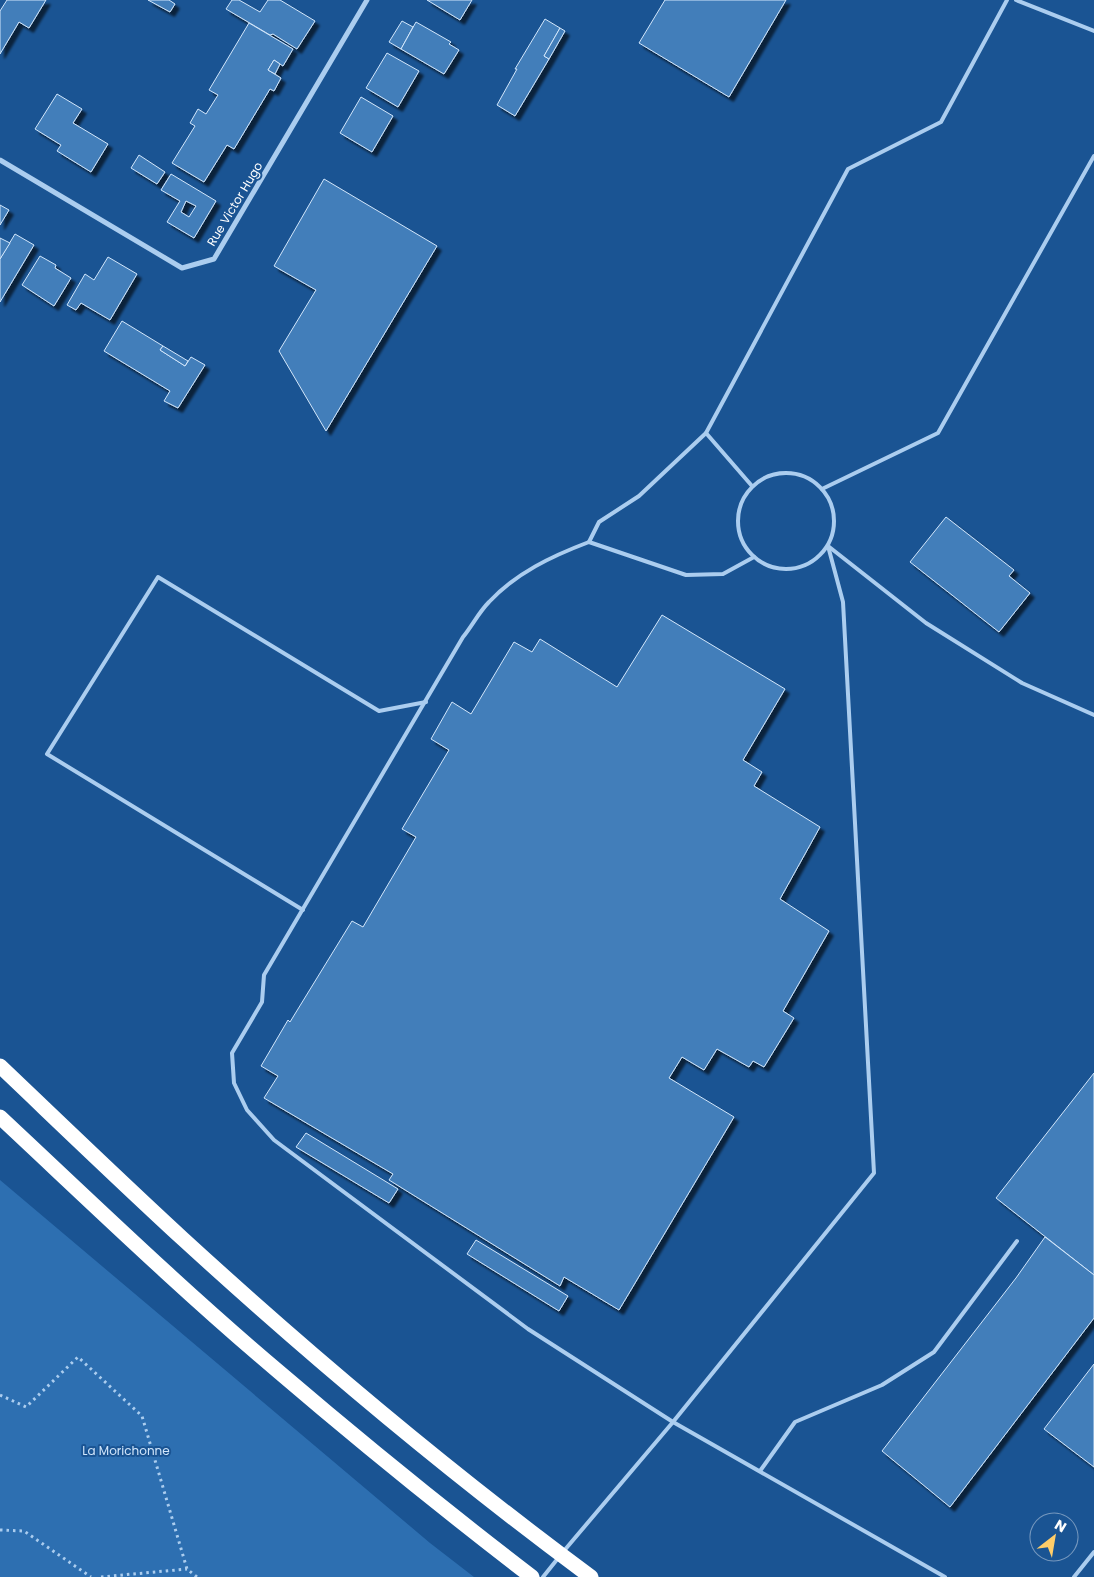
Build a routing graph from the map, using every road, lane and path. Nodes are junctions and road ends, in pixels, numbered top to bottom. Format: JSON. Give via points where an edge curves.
{"nodes":[{"id":1,"x":367,"y":0,"type":"edge"},
{"id":2,"x":1007,"y":0,"type":"edge"},
{"id":3,"x":1016,"y":0,"type":"edge"},
{"id":4,"x":1094,"y":31,"type":"edge"},
{"id":5,"x":1094,"y":156,"type":"edge"},
{"id":6,"x":0,"y":160,"type":"edge"},
{"id":7,"x":706,"y":433,"type":"junction"},
{"id":8,"x":752,"y":486,"type":"junction"},
{"id":9,"x":822,"y":489,"type":"junction"},
{"id":10,"x":589,"y":542,"type":"junction"},
{"id":11,"x":828,"y":546,"type":"junction"},
{"id":12,"x":754,"y":557,"type":"junction"},
{"id":13,"x":426,"y":702,"type":"junction"},
{"id":14,"x":1094,"y":715,"type":"edge"},
{"id":15,"x":304,"y":910,"type":"junction"},
{"id":16,"x":0,"y":1066,"type":"edge"},
{"id":17,"x":0,"y":1117,"type":"edge"},
{"id":18,"x":1017,"y":1241,"type":"dead end"},
{"id":19,"x":0,"y":1395,"type":"edge"},
{"id":20,"x":673,"y":1422,"type":"junction"},
{"id":21,"x":760,"y":1471,"type":"junction"},
{"id":22,"x":0,"y":1530,"type":"edge"},
{"id":23,"x":1094,"y":1552,"type":"edge"},
{"id":24,"x":187,"y":1569,"type":"junction"},
{"id":25,"x":90,"y":1577,"type":"edge"},
{"id":26,"x":101,"y":1577,"type":"edge"},
{"id":27,"x":197,"y":1577,"type":"edge"},
{"id":28,"x":532,"y":1577,"type":"edge"},
{"id":29,"x":543,"y":1577,"type":"edge"},
{"id":30,"x":591,"y":1577,"type":"edge"},
{"id":31,"x":945,"y":1577,"type":"edge"},
{"id":32,"x":1074,"y":1577,"type":"edge"}],
"edges":[{"from":1,"to":6,"type":"street","name":"Rue Victor Hugo","via":[[214,259],[182,268]]},
{"from":2,"to":7,"type":"lane","via":[[941,122],[848,169]]},
{"from":3,"to":4,"type":"lane"},
{"from":5,"to":9,"type":"lane","via":[[938,433]]},
{"from":7,"to":8,"type":"lane"},
{"from":7,"to":10,"type":"lane","via":[[639,496],[599,522]]},
{"from":8,"to":9,"type":"lane","via":[[765,477],[796,473]]},
{"from":8,"to":12,"type":"lane","via":[[738,513],[744,544]]},
{"from":9,"to":11,"type":"lane","via":[[834,516]]},
{"from":10,"to":12,"type":"lane","via":[[686,576],[723,574]]},
{"from":10,"to":13,"type":"lane","via":[[559,553],[519,576],[488,603],[463,637]]},
{"from":11,"to":12,"type":"lane","via":[[816,559],[785,569],[769,566]]},
{"from":11,"to":14,"type":"lane","via":[[926,623],[1022,683]]},
{"from":11,"to":20,"type":"lane","via":[[843,602],[874,1173]]},
{"from":13,"to":15,"type":"lane"},
{"from":13,"to":15,"type":"lane","via":[[379,711],[158,577],[47,754]]},
{"from":15,"to":20,"type":"lane","via":[[264,975],[262,1002],[232,1052],[234,1083],[247,1110],[274,1140],[520,1323]]},
{"from":16,"to":30,"type":"highway","via":[[183,1239],[290,1334],[426,1449]]},
{"from":17,"to":28,"type":"highway","via":[[278,1372]]},
{"from":18,"to":21,"type":"lane","via":[[934,1352],[882,1386],[795,1422]]},
{"from":19,"to":24,"type":"path","via":[[26,1407],[78,1357],[142,1416]]},
{"from":20,"to":21,"type":"lane"},
{"from":20,"to":29,"type":"lane"},
{"from":21,"to":31,"type":"lane"},
{"from":22,"to":25,"type":"path","via":[[24,1531]]},
{"from":23,"to":32,"type":"lane"},
{"from":24,"to":26,"type":"path"},
{"from":24,"to":27,"type":"path"}]}
